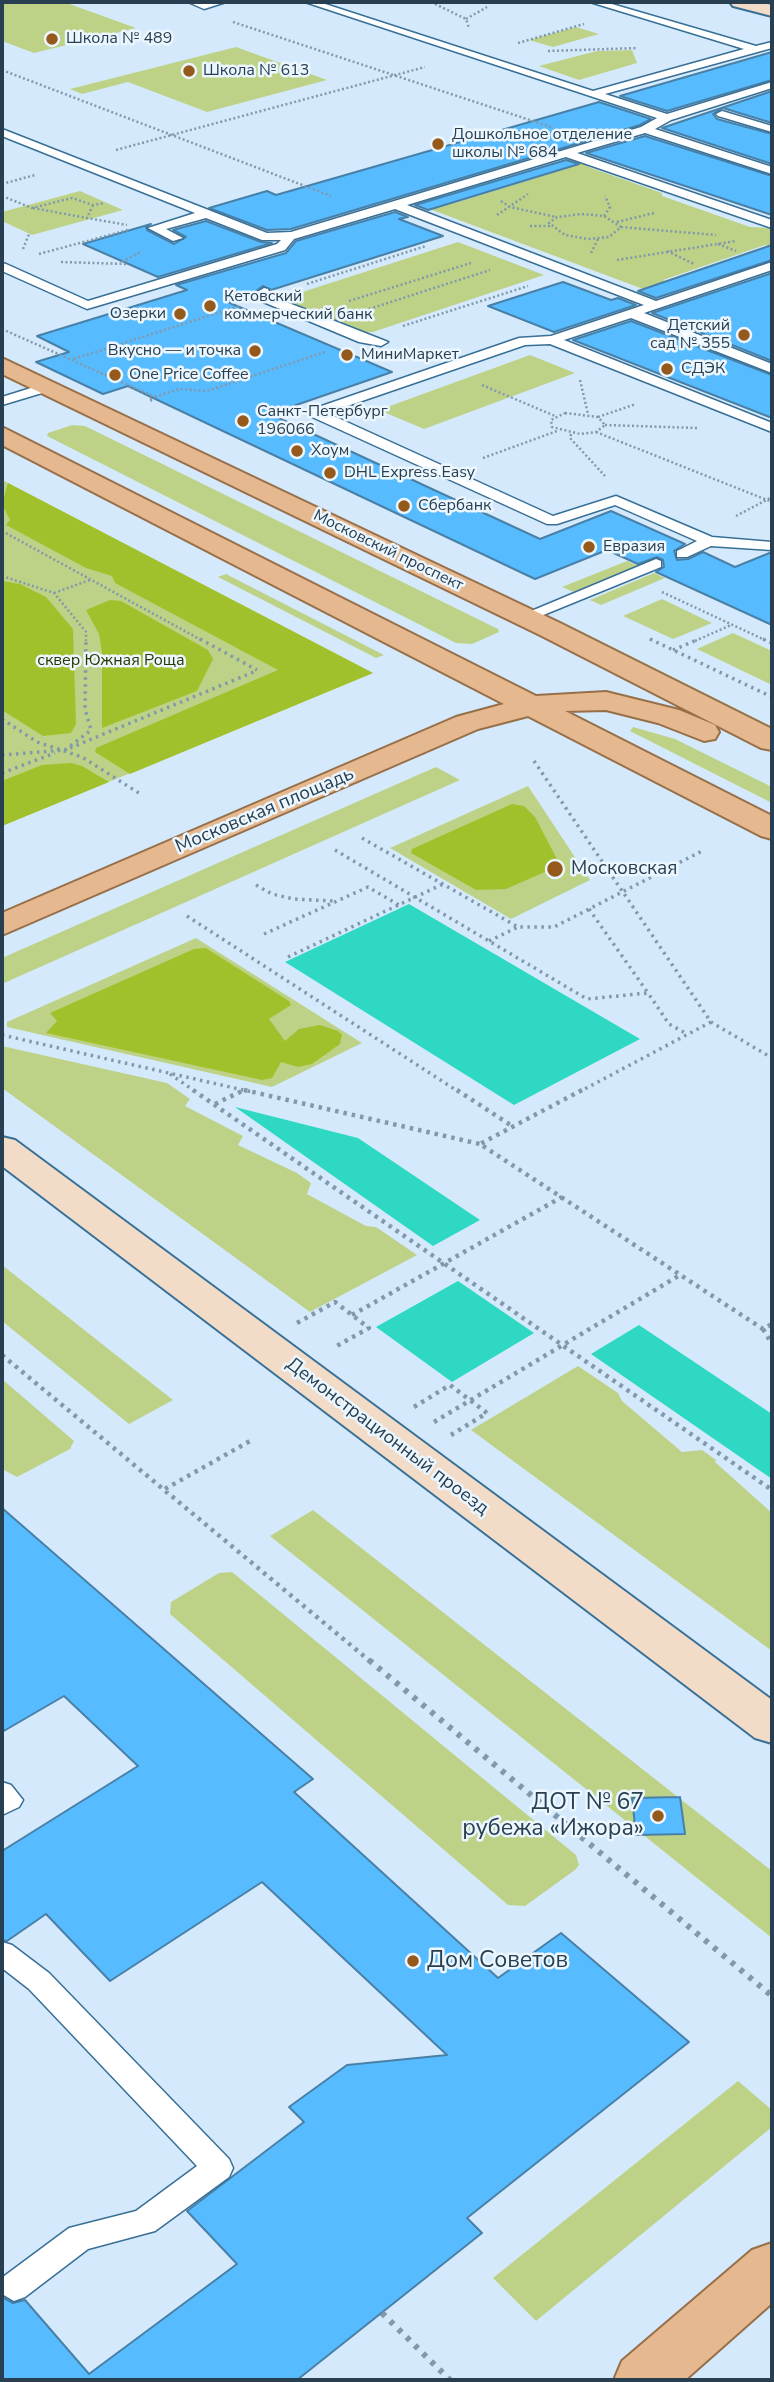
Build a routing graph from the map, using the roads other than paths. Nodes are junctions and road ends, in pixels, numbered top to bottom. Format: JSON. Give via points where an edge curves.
{"nodes":[{"id":1,"x":192,"y":2,"type":"edge"},
{"id":2,"x":221,"y":2,"type":"edge"},
{"id":3,"x":310,"y":2,"type":"edge"},
{"id":4,"x":594,"y":2,"type":"edge"},
{"id":5,"x":739,"y":2,"type":"edge"},
{"id":6,"x":772,"y":11,"type":"edge"},
{"id":7,"x":772,"y":44,"type":"edge"},
{"id":8,"x":755,"y":50,"type":"junction"},
{"id":9,"x":772,"y":86,"type":"edge"},
{"id":10,"x":593,"y":94,"type":"junction"},
{"id":11,"x":739,"y":96,"type":"junction"},
{"id":12,"x":761,"y":103,"type":"dead end"},
{"id":13,"x":722,"y":114,"type":"dead end"},
{"id":14,"x":667,"y":118,"type":"junction"},
{"id":15,"x":645,"y":129,"type":"junction"},
{"id":16,"x":772,"y":130,"type":"edge"},
{"id":17,"x":2,"y":132,"type":"edge"},
{"id":18,"x":566,"y":153,"type":"junction"},
{"id":19,"x":772,"y":171,"type":"edge"},
{"id":20,"x":394,"y":204,"type":"junction"},
{"id":21,"x":206,"y":214,"type":"junction"},
{"id":22,"x":772,"y":224,"type":"edge"},
{"id":23,"x":292,"y":236,"type":"junction"},
{"id":24,"x":177,"y":238,"type":"dead end"},
{"id":25,"x":772,"y":265,"type":"edge"},
{"id":26,"x":2,"y":267,"type":"edge"},
{"id":27,"x":208,"y":269,"type":"junction"},
{"id":28,"x":229,"y":277,"type":"dead end"},
{"id":29,"x":264,"y":292,"type":"dead end"},
{"id":30,"x":656,"y":304,"type":"junction"},
{"id":31,"x":631,"y":313,"type":"junction"},
{"id":32,"x":552,"y":340,"type":"junction"},
{"id":33,"x":381,"y":342,"type":"dead end"},
{"id":34,"x":419,"y":358,"type":"dead end"},
{"id":35,"x":2,"y":365,"type":"edge"},
{"id":36,"x":443,"y":369,"type":"junction"},
{"id":37,"x":772,"y":369,"type":"edge"},
{"id":38,"x":47,"y":387,"type":"junction"},
{"id":39,"x":2,"y":401,"type":"edge"},
{"id":40,"x":772,"y":428,"type":"edge"},
{"id":41,"x":2,"y":435,"type":"edge"},
{"id":42,"x":709,"y":541,"type":"junction"},
{"id":43,"x":772,"y":546,"type":"edge"},
{"id":44,"x":682,"y":554,"type":"dead end"},
{"id":45,"x":656,"y":564,"type":"dead end"},
{"id":46,"x":525,"y":617,"type":"junction"},
{"id":47,"x":531,"y":706,"type":"junction"},
{"id":48,"x":772,"y":741,"type":"edge"},
{"id":49,"x":772,"y":755,"type":"edge"},
{"id":50,"x":772,"y":829,"type":"edge"},
{"id":51,"x":2,"y":925,"type":"edge"},
{"id":52,"x":2,"y":1148,"type":"edge"},
{"id":53,"x":772,"y":1725,"type":"edge"},
{"id":54,"x":2,"y":1792,"type":"edge"},
{"id":55,"x":2,"y":1805,"type":"edge"},
{"id":56,"x":2,"y":1954,"type":"edge"},
{"id":57,"x":772,"y":2268,"type":"edge"},
{"id":58,"x":14,"y":2287,"type":"dead end"},
{"id":59,"x":643,"y":2380,"type":"edge"}],
"edges":[{"from":1,"to":2,"type":"lane","via":[[205,6]]},
{"from":3,"to":10,"type":"lane"},
{"from":4,"to":8,"type":"lane"},
{"from":5,"to":6,"type":"street"},
{"from":7,"to":8,"type":"lane"},
{"from":8,"to":10,"type":"lane"},
{"from":9,"to":11,"type":"lane"},
{"from":10,"to":14,"type":"lane"},
{"from":11,"to":12,"type":"lane"},
{"from":11,"to":14,"type":"lane"},
{"from":13,"to":16,"type":"lane"},
{"from":14,"to":15,"type":"lane"},
{"from":15,"to":18,"type":"lane"},
{"from":15,"to":19,"type":"lane"},
{"from":17,"to":21,"type":"lane"},
{"from":18,"to":20,"type":"lane"},
{"from":18,"to":22,"type":"lane"},
{"from":20,"to":23,"type":"lane"},
{"from":20,"to":30,"type":"lane"},
{"from":21,"to":23,"type":"lane","via":[[266,237]]},
{"from":21,"to":24,"type":"lane","via":[[154,228]]},
{"from":23,"to":27,"type":"lane","via":[[281,247]]},
{"from":25,"to":30,"type":"lane"},
{"from":26,"to":27,"type":"lane","via":[[87,305]]},
{"from":27,"to":28,"type":"lane"},
{"from":29,"to":33,"type":"lane","via":[[265,298]]},
{"from":30,"to":31,"type":"lane"},
{"from":31,"to":32,"type":"lane"},
{"from":31,"to":37,"type":"lane"},
{"from":32,"to":36,"type":"lane","via":[[524,341]]},
{"from":32,"to":40,"type":"lane"},
{"from":34,"to":36,"type":"lane"},
{"from":35,"to":38,"type":"main road","name":"Московский проспект"},
{"from":36,"to":42,"type":"lane","via":[[315,413],[552,521],[616,500]]},
{"from":38,"to":39,"type":"lane"},
{"from":38,"to":46,"type":"main road","name":"Московский проспект"},
{"from":41,"to":47,"type":"main road"},
{"from":42,"to":43,"type":"lane"},
{"from":42,"to":44,"type":"lane"},
{"from":45,"to":46,"type":"lane"},
{"from":46,"to":48,"type":"main road","name":"Московский проспект"},
{"from":47,"to":49,"type":"main road","via":[[595,701],[641,708],[736,746]]},
{"from":47,"to":50,"type":"main road"},
{"from":47,"to":51,"type":"main road","name":"Московская площадь","via":[[467,723]]},
{"from":52,"to":53,"type":"street","name":"Демонстрационный проезд"},
{"from":54,"to":55,"type":"lane","via":[[10,1800]]},
{"from":56,"to":58,"type":"lane","via":[[39,1981],[218,2168],[144,2222],[80,2238]]},
{"from":57,"to":59,"type":"main road"}]}
